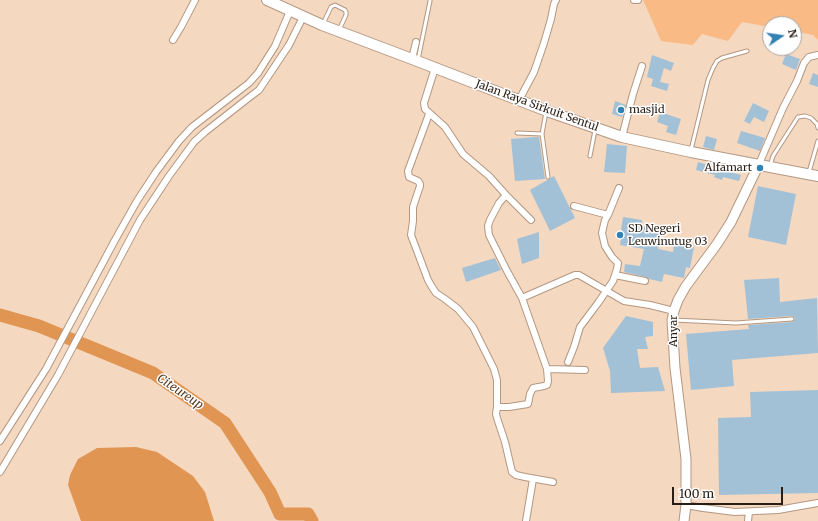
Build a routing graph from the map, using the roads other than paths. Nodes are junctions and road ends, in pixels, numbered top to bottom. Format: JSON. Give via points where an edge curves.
{"nodes":[{"id":1,"x":195,"y":0,"type":"edge"},
{"id":2,"x":267,"y":0,"type":"edge"},
{"id":3,"x":556,"y":0,"type":"edge"},
{"id":4,"x":634,"y":0,"type":"edge"},
{"id":5,"x":638,"y":0,"type":"edge"},
{"id":6,"x":430,"y":1,"type":"dead end"},
{"id":7,"x":290,"y":11,"type":"junction"},
{"id":8,"x":303,"y":17,"type":"junction"},
{"id":9,"x":322,"y":26,"type":"junction"},
{"id":10,"x":339,"y":32,"type":"junction"},
{"id":11,"x":173,"y":40,"type":"dead end"},
{"id":12,"x":416,"y":42,"type":"dead end"},
{"id":13,"x":747,"y":51,"type":"dead end"},
{"id":14,"x":818,"y":54,"type":"edge"},
{"id":15,"x":268,"y":58,"type":"junction"},
{"id":16,"x":415,"y":60,"type":"junction"},
{"id":17,"x":277,"y":63,"type":"junction"},
{"id":18,"x":642,"y":66,"type":"dead end"},
{"id":19,"x":435,"y":68,"type":"junction"},
{"id":20,"x":519,"y":100,"type":"junction"},
{"id":21,"x":547,"y":111,"type":"junction"},
{"id":22,"x":429,"y":114,"type":"junction"},
{"id":23,"x":595,"y":128,"type":"junction"},
{"id":24,"x":818,"y":128,"type":"edge"},
{"id":25,"x":517,"y":133,"type":"dead end"},
{"id":26,"x":542,"y":134,"type":"junction"},
{"id":27,"x":622,"y":137,"type":"junction"},
{"id":28,"x":818,"y":141,"type":"edge"},
{"id":29,"x":690,"y":152,"type":"junction"},
{"id":30,"x":590,"y":156,"type":"dead end"},
{"id":31,"x":759,"y":164,"type":"junction"},
{"id":32,"x":770,"y":166,"type":"junction"},
{"id":33,"x":813,"y":174,"type":"edge"},
{"id":34,"x":548,"y":177,"type":"dead end"},
{"id":35,"x":619,"y":188,"type":"dead end"},
{"id":36,"x":506,"y":195,"type":"junction"},
{"id":37,"x":574,"y":206,"type":"dead end"},
{"id":38,"x":608,"y":215,"type":"junction"},
{"id":39,"x":531,"y":220,"type":"dead end"},
{"id":40,"x":615,"y":275,"type":"junction"},
{"id":41,"x":645,"y":281,"type":"dead end"},
{"id":42,"x":606,"y":292,"type":"junction"},
{"id":43,"x":522,"y":298,"type":"junction"},
{"id":44,"x":83,"y":301,"type":"junction"},
{"id":45,"x":93,"y":307,"type":"junction"},
{"id":46,"x":673,"y":315,"type":"junction"},
{"id":47,"x":792,"y":319,"type":"dead end"},
{"id":48,"x":568,"y":362,"type":"dead end"},
{"id":49,"x":548,"y":368,"type":"junction"},
{"id":50,"x":585,"y":370,"type":"dead end"},
{"id":51,"x":497,"y":407,"type":"junction"},
{"id":52,"x":0,"y":441,"type":"edge"},
{"id":53,"x":0,"y":472,"type":"edge"},
{"id":54,"x":533,"y":479,"type":"junction"},
{"id":55,"x":553,"y":482,"type":"dead end"},
{"id":56,"x":818,"y":503,"type":"edge"},
{"id":57,"x":686,"y":505,"type":"junction"},
{"id":58,"x":749,"y":512,"type":"junction"},
{"id":59,"x":526,"y":521,"type":"edge"},
{"id":60,"x":684,"y":521,"type":"edge"},
{"id":61,"x":748,"y":521,"type":"edge"}],
"edges":[{"from":1,"to":11,"type":"street"},
{"from":2,"to":7,"type":"main road","name":"Jalan Raya Sirkuit Sentul"},
{"from":3,"to":20,"type":"street","via":[[534,72]]},
{"from":4,"to":5,"type":"street"},
{"from":6,"to":16,"type":"lane"},
{"from":7,"to":8,"type":"main road","name":"Jalan Raya Sirkuit Sentul"},
{"from":7,"to":15,"type":"street"},
{"from":8,"to":9,"type":"main road","name":"Jalan Raya Sirkuit Sentul"},
{"from":8,"to":17,"type":"street"},
{"from":9,"to":10,"type":"main road","name":"Jalan Raya Sirkuit Sentul"},
{"from":9,"to":10,"type":"lane","via":[[331,7],[335,5],[346,13]]},
{"from":10,"to":16,"type":"main road","name":"Jalan Raya Sirkuit Sentul"},
{"from":12,"to":16,"type":"street"},
{"from":13,"to":29,"type":"lane","via":[[722,58],[713,68]]},
{"from":14,"to":31,"type":"street","via":[[804,62]]},
{"from":15,"to":17,"type":"street"},
{"from":15,"to":44,"type":"street","via":[[249,83],[192,127],[170,152],[137,201]]},
{"from":16,"to":19,"type":"main road","name":"Jalan Raya Sirkuit Sentul"},
{"from":17,"to":45,"type":"street","via":[[255,93],[194,142],[140,220]]},
{"from":18,"to":27,"type":"street"},
{"from":19,"to":20,"type":"main road","name":"Jalan Raya Sirkuit Sentul"},
{"from":19,"to":22,"type":"street","via":[[424,103]]},
{"from":20,"to":21,"type":"main road","name":"Jalan Raya Sirkuit Sentul"},
{"from":21,"to":23,"type":"main road","name":"Jalan Raya Sirkuit Sentul"},
{"from":21,"to":26,"type":"lane"},
{"from":22,"to":36,"type":"street","via":[[442,123],[463,154],[489,176]]},
{"from":22,"to":51,"type":"street","via":[[408,171],[409,176],[420,184],[413,207],[411,235],[428,280],[436,293],[458,309],[473,327],[497,380]]},
{"from":23,"to":27,"type":"main road","name":"Jalan Raya Sirkuit Sentul"},
{"from":23,"to":30,"type":"lane"},
{"from":24,"to":32,"type":"lane","via":[[811,118],[798,117],[773,156]]},
{"from":25,"to":26,"type":"lane"},
{"from":26,"to":34,"type":"lane"},
{"from":27,"to":29,"type":"main road","name":"Jalan Raya Sirkuit Sentul"},
{"from":28,"to":33,"type":"lane"},
{"from":29,"to":31,"type":"main road","name":"Jalan Raya Sirkuit Sentul"},
{"from":31,"to":32,"type":"main road","name":"Jalan Raya Sirkuit Sentul"},
{"from":31,"to":46,"type":"street","name":"Anyar","via":[[731,222],[686,286]]},
{"from":32,"to":33,"type":"main road","name":"Jalan Raya Sirkuit Sentul"},
{"from":35,"to":38,"type":"street"},
{"from":36,"to":39,"type":"street"},
{"from":36,"to":43,"type":"street","via":[[494,211],[488,226],[489,235]]},
{"from":37,"to":38,"type":"street"},
{"from":38,"to":40,"type":"street","via":[[602,234],[605,246],[618,263]]},
{"from":40,"to":41,"type":"street"},
{"from":40,"to":42,"type":"street"},
{"from":42,"to":43,"type":"street","via":[[579,275]]},
{"from":42,"to":46,"type":"street","via":[[624,301],[644,304]]},
{"from":42,"to":48,"type":"street","via":[[580,327]]},
{"from":43,"to":49,"type":"street"},
{"from":44,"to":45,"type":"street"},
{"from":44,"to":52,"type":"street","via":[[46,369]]},
{"from":45,"to":53,"type":"street","via":[[58,375]]},
{"from":46,"to":47,"type":"lane","via":[[736,323]]},
{"from":46,"to":57,"type":"street","name":"Anyar","via":[[675,368],[686,458]]},
{"from":49,"to":50,"type":"street"},
{"from":49,"to":51,"type":"street","via":[[547,385],[533,388],[528,404]]},
{"from":51,"to":54,"type":"street","via":[[496,414],[512,472]]},
{"from":54,"to":55,"type":"street"},
{"from":54,"to":59,"type":"street"},
{"from":56,"to":58,"type":"street"},
{"from":57,"to":58,"type":"street"},
{"from":57,"to":60,"type":"street","name":"Anyar"},
{"from":58,"to":61,"type":"street"}]}
